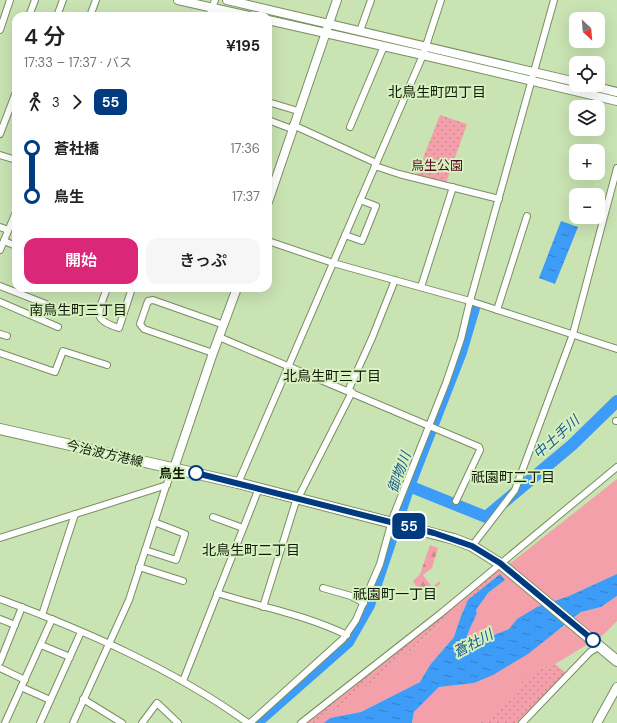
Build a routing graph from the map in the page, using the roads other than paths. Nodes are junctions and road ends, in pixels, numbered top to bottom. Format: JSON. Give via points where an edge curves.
{"nodes":[{"id":1,"x":10,"y":0,"type":"edge"},
{"id":2,"x":35,"y":0,"type":"edge"},
{"id":3,"x":63,"y":0,"type":"edge"},
{"id":4,"x":96,"y":0,"type":"edge"},
{"id":5,"x":178,"y":0,"type":"edge"},
{"id":6,"x":227,"y":0,"type":"edge"},
{"id":7,"x":337,"y":0,"type":"edge"},
{"id":8,"x":371,"y":0,"type":"edge"},
{"id":9,"x":441,"y":0,"type":"edge"},
{"id":10,"x":554,"y":0,"type":"edge"},
{"id":11,"x":214,"y":4,"type":"edge"},
{"id":12,"x":30,"y":12,"type":"edge"},
{"id":13,"x":58,"y":12,"type":"edge"},
{"id":14,"x":92,"y":12,"type":"edge"},
{"id":15,"x":237,"y":12,"type":"edge"},
{"id":16,"x":272,"y":21,"type":"edge"},
{"id":17,"x":328,"y":24,"type":"junction"},
{"id":18,"x":0,"y":30,"type":"edge"},
{"id":19,"x":360,"y":31,"type":"junction"},
{"id":20,"x":326,"y":33,"type":"junction"},
{"id":21,"x":384,"y":46,"type":"junction"},
{"id":22,"x":426,"y":46,"type":"junction"},
{"id":23,"x":423,"y":55,"type":"junction"},
{"id":24,"x":535,"y":72,"type":"junction"},
{"id":25,"x":569,"y":80,"type":"edge"},
{"id":26,"x":532,"y":81,"type":"junction"},
{"id":27,"x":605,"y":89,"type":"edge"},
{"id":28,"x":617,"y":92,"type":"edge"},
{"id":29,"x":617,"y":101,"type":"edge"},
{"id":30,"x":12,"y":102,"type":"edge"},
{"id":31,"x":272,"y":103,"type":"edge"},
{"id":32,"x":298,"y":111,"type":"junction"},
{"id":33,"x":272,"y":121,"type":"edge"},
{"id":34,"x":293,"y":127,"type":"junction"},
{"id":35,"x":350,"y":127,"type":"dead end"},
{"id":36,"x":0,"y":134,"type":"edge"},
{"id":37,"x":0,"y":155,"type":"edge"},
{"id":38,"x":12,"y":159,"type":"edge"},
{"id":39,"x":376,"y":164,"type":"junction"},
{"id":40,"x":617,"y":168,"type":"edge"},
{"id":41,"x":453,"y":187,"type":"junction"},
{"id":42,"x":272,"y":190,"type":"edge"},
{"id":43,"x":499,"y":199,"type":"junction"},
{"id":44,"x":360,"y":200,"type":"junction"},
{"id":45,"x":527,"y":216,"type":"dead end"},
{"id":46,"x":12,"y":222,"type":"edge"},
{"id":47,"x":0,"y":227,"type":"edge"},
{"id":48,"x":8,"y":230,"type":"junction"},
{"id":49,"x":345,"y":236,"type":"junction"},
{"id":50,"x":4,"y":241,"type":"junction"},
{"id":51,"x":272,"y":242,"type":"edge"},
{"id":52,"x":12,"y":244,"type":"edge"},
{"id":53,"x":0,"y":250,"type":"edge"},
{"id":54,"x":333,"y":263,"type":"junction"},
{"id":55,"x":395,"y":280,"type":"junction"},
{"id":56,"x":0,"y":286,"type":"edge"},
{"id":57,"x":421,"y":287,"type":"junction"},
{"id":58,"x":12,"y":291,"type":"edge"},
{"id":59,"x":15,"y":292,"type":"edge"},
{"id":60,"x":106,"y":292,"type":"edge"},
{"id":61,"x":131,"y":292,"type":"edge"},
{"id":62,"x":236,"y":292,"type":"edge"},
{"id":63,"x":470,"y":301,"type":"junction"},
{"id":64,"x":0,"y":302,"type":"edge"},
{"id":65,"x":51,"y":306,"type":"dead end"},
{"id":66,"x":497,"y":310,"type":"junction"},
{"id":67,"x":224,"y":325,"type":"junction"},
{"id":68,"x":58,"y":327,"type":"dead end"},
{"id":69,"x":0,"y":334,"type":"edge"},
{"id":70,"x":573,"y":334,"type":"junction"},
{"id":71,"x":7,"y":336,"type":"dead end"},
{"id":72,"x":219,"y":337,"type":"junction"},
{"id":73,"x":617,"y":349,"type":"edge"},
{"id":74,"x":0,"y":353,"type":"edge"},
{"id":75,"x":213,"y":353,"type":"junction"},
{"id":76,"x":107,"y":365,"type":"dead end"},
{"id":77,"x":289,"y":365,"type":"junction"},
{"id":78,"x":350,"y":392,"type":"junction"},
{"id":79,"x":428,"y":425,"type":"junction"},
{"id":80,"x":0,"y":429,"type":"edge"},
{"id":81,"x":617,"y":467,"type":"edge"},
{"id":82,"x":174,"y":468,"type":"junction"},
{"id":83,"x":238,"y":483,"type":"junction"},
{"id":84,"x":167,"y":485,"type":"junction"},
{"id":85,"x":259,"y":488,"type":"junction"},
{"id":86,"x":298,"y":498,"type":"junction"},
{"id":87,"x":456,"y":501,"type":"dead end"},
{"id":88,"x":75,"y":514,"type":"junction"},
{"id":89,"x":213,"y":517,"type":"dead end"},
{"id":90,"x":154,"y":522,"type":"junction"},
{"id":91,"x":393,"y":522,"type":"junction"},
{"id":92,"x":243,"y":528,"type":"junction"},
{"id":93,"x":0,"y":538,"type":"edge"},
{"id":94,"x":472,"y":546,"type":"junction"},
{"id":95,"x":145,"y":550,"type":"junction"},
{"id":96,"x":501,"y":564,"type":"junction"},
{"id":97,"x":139,"y":568,"type":"junction"},
{"id":98,"x":183,"y":581,"type":"dead end"},
{"id":99,"x":323,"y":588,"type":"dead end"},
{"id":100,"x":218,"y":593,"type":"junction"},
{"id":101,"x":0,"y":599,"type":"edge"},
{"id":102,"x":364,"y":603,"type":"junction"},
{"id":103,"x":22,"y":607,"type":"junction"},
{"id":104,"x":262,"y":607,"type":"junction"},
{"id":105,"x":42,"y":615,"type":"junction"},
{"id":106,"x":0,"y":619,"type":"edge"},
{"id":107,"x":52,"y":619,"type":"junction"},
{"id":108,"x":15,"y":624,"type":"junction"},
{"id":109,"x":81,"y":632,"type":"junction"},
{"id":110,"x":347,"y":635,"type":"junction"},
{"id":111,"x":597,"y":643,"type":"junction"},
{"id":112,"x":109,"y":644,"type":"junction"},
{"id":113,"x":41,"y":645,"type":"junction"},
{"id":114,"x":70,"y":657,"type":"junction"},
{"id":115,"x":617,"y":661,"type":"edge"},
{"id":116,"x":0,"y":662,"type":"edge"},
{"id":117,"x":0,"y":668,"type":"edge"},
{"id":118,"x":25,"y":680,"type":"junction"},
{"id":119,"x":183,"y":681,"type":"junction"},
{"id":120,"x":22,"y":687,"type":"junction"},
{"id":121,"x":617,"y":687,"type":"edge"},
{"id":122,"x":50,"y":700,"type":"junction"},
{"id":123,"x":83,"y":700,"type":"junction"},
{"id":124,"x":5,"y":723,"type":"edge"},
{"id":125,"x":40,"y":723,"type":"edge"},
{"id":126,"x":73,"y":723,"type":"edge"},
{"id":127,"x":122,"y":723,"type":"edge"},
{"id":128,"x":142,"y":723,"type":"edge"},
{"id":129,"x":178,"y":723,"type":"edge"},
{"id":130,"x":249,"y":723,"type":"edge"},
{"id":131,"x":301,"y":723,"type":"edge"},
{"id":132,"x":522,"y":723,"type":"edge"},
{"id":133,"x":597,"y":723,"type":"edge"}],
"edges":[{"from":1,"to":18,"type":"street"},
{"from":2,"to":12,"type":"street"},
{"from":3,"to":13,"type":"street"},
{"from":4,"to":14,"type":"street"},
{"from":5,"to":11,"type":"street"},
{"from":6,"to":17,"type":"street"},
{"from":7,"to":17,"type":"street"},
{"from":8,"to":19,"type":"street"},
{"from":9,"to":22,"type":"street"},
{"from":10,"to":24,"type":"street"},
{"from":11,"to":15,"type":"street"},
{"from":16,"to":20,"type":"street"},
{"from":17,"to":19,"type":"street"},
{"from":17,"to":20,"type":"street"},
{"from":19,"to":22,"type":"street"},
{"from":20,"to":21,"type":"street"},
{"from":20,"to":32,"type":"street"},
{"from":21,"to":23,"type":"street"},
{"from":21,"to":35,"type":"street"},
{"from":22,"to":23,"type":"street"},
{"from":22,"to":24,"type":"street"},
{"from":23,"to":26,"type":"street"},
{"from":23,"to":39,"type":"street"},
{"from":24,"to":25,"type":"street"},
{"from":24,"to":26,"type":"street"},
{"from":26,"to":29,"type":"street"},
{"from":26,"to":43,"type":"street"},
{"from":27,"to":28,"type":"street"},
{"from":30,"to":36,"type":"street"},
{"from":31,"to":32,"type":"street"},
{"from":32,"to":34,"type":"street"},
{"from":33,"to":34,"type":"street"},
{"from":34,"to":39,"type":"street"},
{"from":34,"to":42,"type":"street"},
{"from":37,"to":38,"type":"street"},
{"from":39,"to":41,"type":"street","via":[[399,174]]},
{"from":39,"to":44,"type":"street"},
{"from":40,"to":70,"type":"street"},
{"from":41,"to":43,"type":"street"},
{"from":41,"to":57,"type":"street"},
{"from":43,"to":63,"type":"street"},
{"from":44,"to":49,"type":"street"},
{"from":44,"to":49,"type":"street","via":[[376,206],[362,241]]},
{"from":45,"to":66,"type":"street"},
{"from":46,"to":48,"type":"street"},
{"from":47,"to":48,"type":"street"},
{"from":48,"to":50,"type":"street"},
{"from":49,"to":54,"type":"street"},
{"from":50,"to":52,"type":"street"},
{"from":50,"to":53,"type":"street"},
{"from":51,"to":54,"type":"street"},
{"from":54,"to":55,"type":"street"},
{"from":54,"to":77,"type":"street"},
{"from":55,"to":57,"type":"street"},
{"from":55,"to":78,"type":"street"},
{"from":56,"to":58,"type":"street"},
{"from":57,"to":63,"type":"street"},
{"from":59,"to":65,"type":"street"},
{"from":60,"to":61,"type":"street","via":[[99,318],[104,324],[119,328]]},
{"from":62,"to":67,"type":"street"},
{"from":63,"to":66,"type":"street"},
{"from":63,"to":79,"type":"street","via":[[461,339]]},
{"from":64,"to":68,"type":"street"},
{"from":66,"to":70,"type":"street"},
{"from":67,"to":72,"type":"street"},
{"from":67,"to":75,"type":"street","via":[[153,300],[148,301],[140,324],[144,329]]},
{"from":69,"to":71,"type":"street"},
{"from":70,"to":73,"type":"street"},
{"from":70,"to":94,"type":"street","via":[[514,490]]},
{"from":72,"to":75,"type":"street"},
{"from":72,"to":77,"type":"street"},
{"from":74,"to":76,"type":"street","via":[[55,372],[63,351]]},
{"from":75,"to":82,"type":"street"},
{"from":77,"to":78,"type":"street"},
{"from":77,"to":83,"type":"street"},
{"from":78,"to":79,"type":"street"},
{"from":78,"to":86,"type":"street"},
{"from":79,"to":87,"type":"street","via":[[479,447],[480,450]]},
{"from":79,"to":91,"type":"street"},
{"from":80,"to":82,"type":"main road","name":"今治波方港線"},
{"from":81,"to":96,"type":"street"},
{"from":82,"to":83,"type":"main road","name":"今治波方港線"},
{"from":82,"to":84,"type":"street"},
{"from":83,"to":85,"type":"main road","name":"今治波方港線"},
{"from":84,"to":88,"type":"street"},
{"from":84,"to":90,"type":"street"},
{"from":85,"to":86,"type":"main road","name":"今治波方港線"},
{"from":85,"to":92,"type":"street"},
{"from":86,"to":91,"type":"main road","name":"今治波方港線"},
{"from":86,"to":104,"type":"street"},
{"from":88,"to":93,"type":"street"},
{"from":88,"to":105,"type":"street"},
{"from":89,"to":92,"type":"street"},
{"from":90,"to":95,"type":"street"},
{"from":90,"to":95,"type":"street","via":[[185,534],[176,560]]},
{"from":91,"to":94,"type":"main road","name":"今治波方港線"},
{"from":91,"to":102,"type":"street"},
{"from":92,"to":100,"type":"street"},
{"from":94,"to":96,"type":"main road","name":"今治波方港線"},
{"from":95,"to":97,"type":"street"},
{"from":96,"to":111,"type":"main road","name":"今治波方港線"},
{"from":96,"to":131,"type":"street"},
{"from":97,"to":98,"type":"street"},
{"from":97,"to":112,"type":"street","via":[[129,600]]},
{"from":99,"to":102,"type":"street","via":[[351,596]]},
{"from":100,"to":104,"type":"street"},
{"from":100,"to":119,"type":"street"},
{"from":101,"to":103,"type":"street"},
{"from":102,"to":110,"type":"street"},
{"from":103,"to":105,"type":"street"},
{"from":103,"to":108,"type":"street"},
{"from":104,"to":110,"type":"street","via":[[322,622]]},
{"from":105,"to":107,"type":"street"},
{"from":106,"to":108,"type":"street"},
{"from":107,"to":109,"type":"street"},
{"from":107,"to":113,"type":"street"},
{"from":108,"to":116,"type":"street"},
{"from":109,"to":112,"type":"street"},
{"from":109,"to":114,"type":"street"},
{"from":110,"to":130,"type":"street"},
{"from":111,"to":115,"type":"main road","name":"今治波方港線"},
{"from":111,"to":132,"type":"street"},
{"from":112,"to":119,"type":"street"},
{"from":112,"to":123,"type":"street"},
{"from":113,"to":114,"type":"street"},
{"from":113,"to":118,"type":"street"},
{"from":114,"to":122,"type":"street"},
{"from":117,"to":118,"type":"street"},
{"from":118,"to":120,"type":"street"},
{"from":119,"to":130,"type":"street"},
{"from":120,"to":122,"type":"street"},
{"from":120,"to":124,"type":"street"},
{"from":121,"to":133,"type":"street"},
{"from":122,"to":125,"type":"street"},
{"from":123,"to":126,"type":"street"},
{"from":123,"to":127,"type":"street"},
{"from":128,"to":129,"type":"street","via":[[157,703]]}]}
